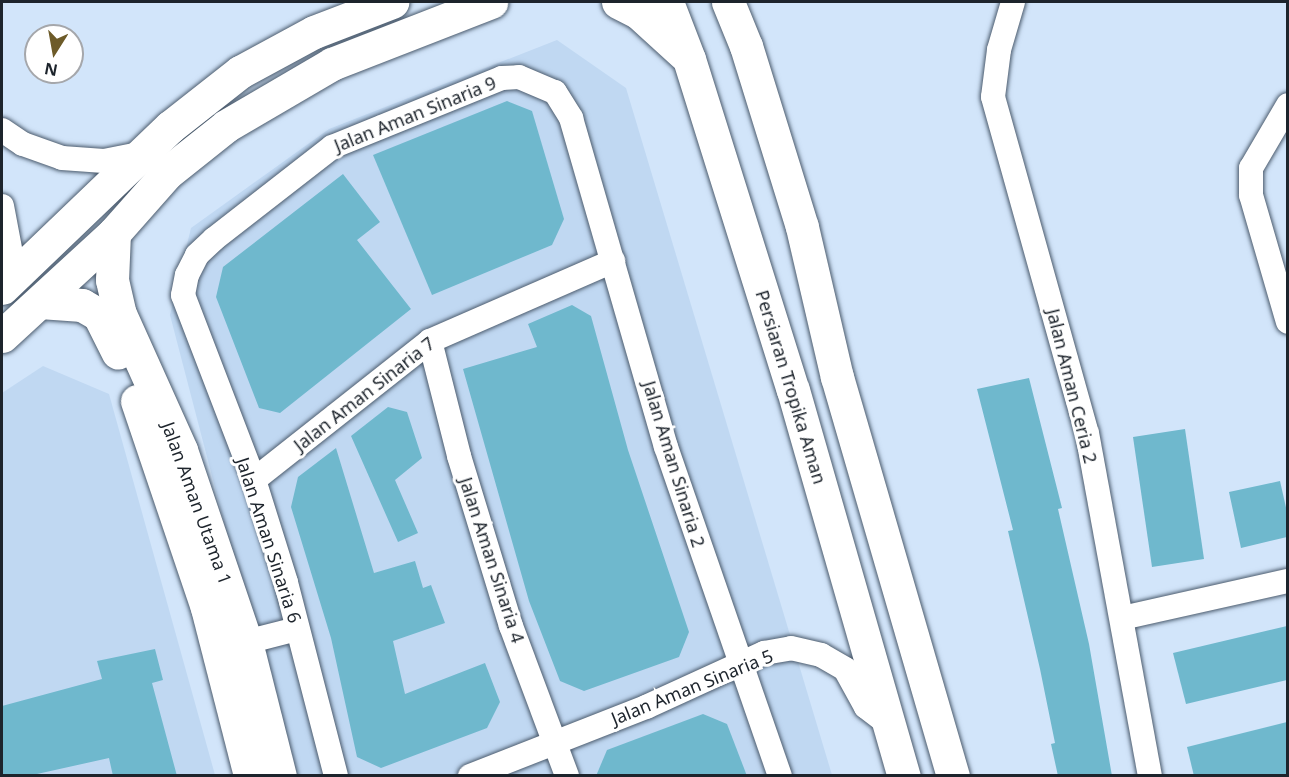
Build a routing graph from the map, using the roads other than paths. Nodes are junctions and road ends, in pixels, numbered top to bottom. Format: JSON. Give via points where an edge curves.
{"nodes":[{"id":1,"x":392,"y":2,"type":"edge"},
{"id":2,"x":491,"y":2,"type":"edge"},
{"id":3,"x":618,"y":2,"type":"edge"},
{"id":4,"x":667,"y":2,"type":"edge"},
{"id":5,"x":728,"y":2,"type":"edge"},
{"id":6,"x":751,"y":2,"type":"edge"},
{"id":7,"x":1013,"y":2,"type":"edge"},
{"id":8,"x":746,"y":46,"type":"junction"},
{"id":9,"x":689,"y":59,"type":"junction"},
{"id":10,"x":1287,"y":105,"type":"edge"},
{"id":11,"x":2,"y":130,"type":"edge"},
{"id":12,"x":582,"y":148,"type":"joint"},
{"id":13,"x":144,"y":153,"type":"junction"},
{"id":14,"x":2,"y":206,"type":"edge"},
{"id":15,"x":114,"y":233,"type":"junction"},
{"id":16,"x":613,"y":261,"type":"junction"},
{"id":17,"x":187,"y":275,"type":"joint"},
{"id":18,"x":8,"y":282,"type":"edge"},
{"id":19,"x":40,"y":302,"type":"junction"},
{"id":20,"x":1287,"y":322,"type":"edge"},
{"id":21,"x":2,"y":336,"type":"edge"},
{"id":22,"x":430,"y":341,"type":"junction"},
{"id":23,"x":254,"y":480,"type":"junction"},
{"id":24,"x":1287,"y":581,"type":"edge"},
{"id":25,"x":207,"y":608,"type":"junction"},
{"id":26,"x":1122,"y":618,"type":"junction"},
{"id":27,"x":297,"y":629,"type":"junction"},
{"id":28,"x":246,"y":642,"type":"junction"},
{"id":29,"x":740,"y":667,"type":"junction"},
{"id":30,"x":225,"y":679,"type":"junction"},
{"id":31,"x":890,"y":725,"type":"junction"},
{"id":32,"x":555,"y":742,"type":"junction"},
{"id":33,"x":250,"y":776,"type":"edge"},
{"id":34,"x":280,"y":776,"type":"edge"},
{"id":35,"x":336,"y":776,"type":"edge"},
{"id":36,"x":470,"y":776,"type":"edge"},
{"id":37,"x":567,"y":776,"type":"edge"},
{"id":38,"x":780,"y":776,"type":"edge"},
{"id":39,"x":904,"y":776,"type":"edge"},
{"id":40,"x":953,"y":776,"type":"edge"},
{"id":41,"x":1150,"y":776,"type":"edge"}],
"edges":[{"from":1,"to":13,"type":"street","via":[[314,32],[240,72],[170,127]]},
{"from":2,"to":15,"type":"street","via":[[332,64],[226,126],[167,173]]},
{"from":3,"to":9,"type":"street","via":[[638,12]]},
{"from":4,"to":9,"type":"street","name":"Persiaran Tropika Aman"},
{"from":5,"to":8,"type":"street"},
{"from":6,"to":8,"type":"street"},
{"from":7,"to":26,"type":"street","name":"Jalan Aman Ceria 2","via":[[999,50],[993,97],[1087,433]]},
{"from":8,"to":40,"type":"street","via":[[802,227],[837,377]]},
{"from":9,"to":31,"type":"street","name":"Persiaran Tropika Aman","via":[[793,390]]},
{"from":10,"to":20,"type":"street","via":[[1251,168],[1251,195]]},
{"from":11,"to":13,"type":"street","via":[[23,144],[62,158],[105,161]]},
{"from":12,"to":16,"type":"street","name":"Jalan Aman Sinaria 2"},
{"from":12,"to":17,"type":"street","name":"Jalan Aman Sinaria 9","via":[[572,118],[555,92],[519,77],[502,78],[332,147],[214,239],[197,255]]},
{"from":13,"to":18,"type":"street"},
{"from":14,"to":18,"type":"street"},
{"from":15,"to":19,"type":"street"},
{"from":15,"to":28,"type":"street","name":"Jalan Aman Utama 1","via":[[112,280],[120,314],[181,450]]},
{"from":16,"to":22,"type":"street","name":"Jalan Aman Sinaria 7"},
{"from":16,"to":29,"type":"street","name":"Jalan Aman Sinaria 2","via":[[666,447]]},
{"from":17,"to":23,"type":"street","name":"Jalan Aman Sinaria 6","via":[[183,295],[191,323]]},
{"from":19,"to":21,"type":"street"},
{"from":19,"to":25,"type":"street","name":"Jalan Aman Utama 1","via":[[82,305],[104,321],[158,458]]},
{"from":22,"to":23,"type":"street","name":"Jalan Aman Sinaria 7"},
{"from":22,"to":32,"type":"street","name":"Jalan Aman Sinaria 4","via":[[511,626]]},
{"from":23,"to":27,"type":"street","name":"Jalan Aman Sinaria 6"},
{"from":24,"to":26,"type":"street"},
{"from":25,"to":28,"type":"street"},
{"from":25,"to":30,"type":"street","name":"Jalan Aman Utama 1"},
{"from":26,"to":41,"type":"street","name":"Jalan Aman Ceria 2"},
{"from":27,"to":28,"type":"street"},
{"from":27,"to":35,"type":"street","name":"Jalan Aman Sinaria 6"},
{"from":28,"to":30,"type":"street"},
{"from":28,"to":34,"type":"street","name":"Jalan Aman Utama 1"},
{"from":29,"to":31,"type":"street","name":"Jalan Aman Sinaria 5","via":[[764,653],[791,648],[820,655],[845,669],[866,707]]},
{"from":29,"to":32,"type":"street","name":"Jalan Aman Sinaria 5"},
{"from":29,"to":38,"type":"street","name":"Jalan Aman Sinaria 2"},
{"from":30,"to":33,"type":"street","name":"Jalan Aman Utama 1"},
{"from":31,"to":39,"type":"street","name":"Persiaran Tropika Aman"},
{"from":32,"to":36,"type":"street","name":"Jalan Aman Sinaria 5"},
{"from":32,"to":37,"type":"street","name":"Jalan Aman Sinaria 4"}]}
